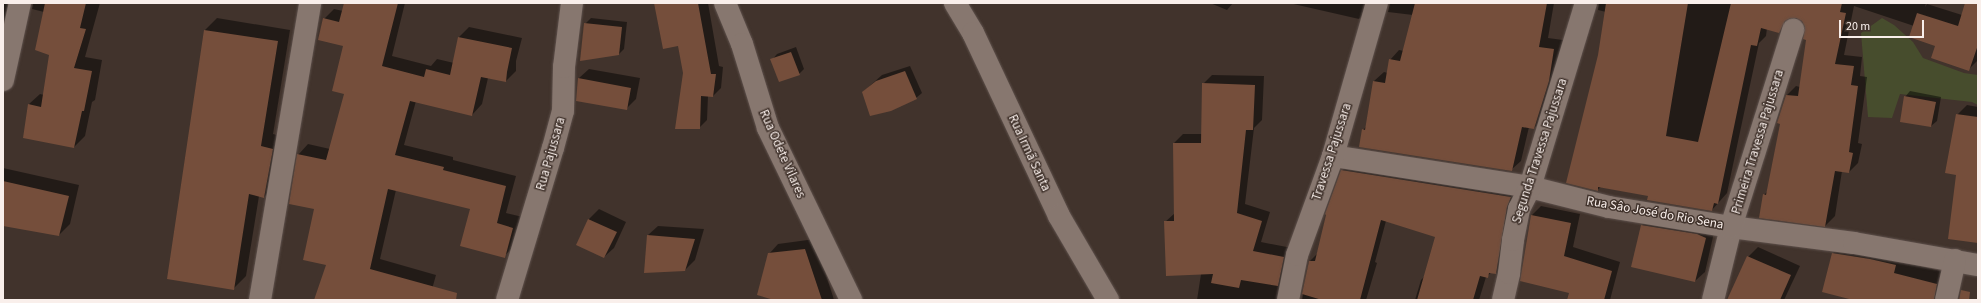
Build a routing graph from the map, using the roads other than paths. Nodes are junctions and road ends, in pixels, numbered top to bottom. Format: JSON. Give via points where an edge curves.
{"nodes":[{"id":1,"x":20,"y":3,"type":"edge"},
{"id":2,"x":310,"y":3,"type":"edge"},
{"id":3,"x":572,"y":3,"type":"edge"},
{"id":4,"x":725,"y":3,"type":"edge"},
{"id":5,"x":955,"y":3,"type":"edge"},
{"id":6,"x":1377,"y":3,"type":"edge"},
{"id":7,"x":1586,"y":3,"type":"edge"},
{"id":8,"x":1793,"y":30,"type":"dead end"},
{"id":9,"x":3,"y":80,"type":"edge"},
{"id":10,"x":1333,"y":156,"type":"junction"},
{"id":11,"x":1530,"y":187,"type":"junction"},
{"id":12,"x":1731,"y":227,"type":"junction"},
{"id":13,"x":1955,"y":260,"type":"junction"},
{"id":14,"x":1978,"y":265,"type":"edge"},
{"id":15,"x":260,"y":300,"type":"edge"},
{"id":16,"x":508,"y":300,"type":"edge"},
{"id":17,"x":851,"y":300,"type":"edge"},
{"id":18,"x":1108,"y":300,"type":"edge"},
{"id":19,"x":1288,"y":300,"type":"edge"},
{"id":20,"x":1503,"y":300,"type":"edge"},
{"id":21,"x":1713,"y":300,"type":"edge"},
{"id":22,"x":1946,"y":300,"type":"edge"}],
"edges":[{"from":1,"to":9,"type":"street"},
{"from":2,"to":15,"type":"street"},
{"from":3,"to":16,"type":"street","name":"Rua Pajussara","via":[[564,67],[563,110]]},
{"from":4,"to":17,"type":"street","name":"Rua Odete Vilares","via":[[742,44],[768,128]]},
{"from":5,"to":18,"type":"street","name":"Rua Irmã Santa","via":[[973,33],[1060,216]]},
{"from":6,"to":10,"type":"street","name":"Travessa Pajussara"},
{"from":7,"to":11,"type":"street","name":"Segunda Travessa Pajussara"},
{"from":8,"to":12,"type":"street","name":"Primeira Travessa Pajussara"},
{"from":10,"to":11,"type":"street","name":"Rua Sâo José do Rio Sena"},
{"from":10,"to":19,"type":"street","name":"Travessa Pajussara","via":[[1297,255]]},
{"from":11,"to":12,"type":"street","name":"Rua Sâo José do Rio Sena","via":[[1609,207]]},
{"from":11,"to":20,"type":"street","name":"Segunda Travessa Pajussara","via":[[1519,209]]},
{"from":12,"to":13,"type":"street","name":"Rua Sâo José do Rio Sena"},
{"from":12,"to":21,"type":"street","name":"Primeira Travessa Pajussara"},
{"from":13,"to":14,"type":"street","name":"Rua Sâo José do Rio Sena"},
{"from":13,"to":22,"type":"street"}]}
